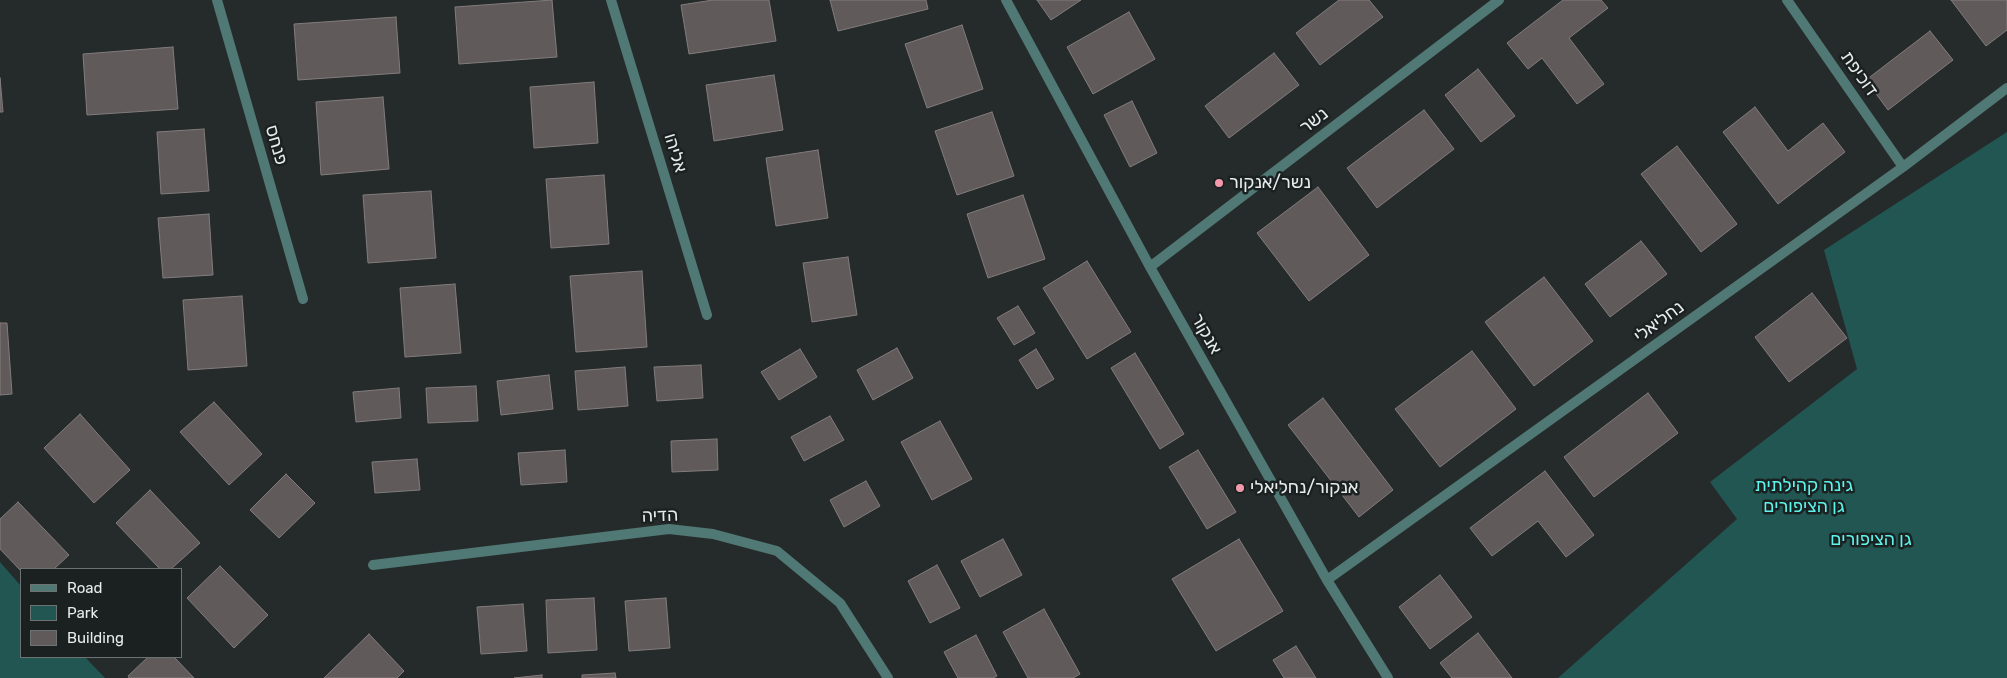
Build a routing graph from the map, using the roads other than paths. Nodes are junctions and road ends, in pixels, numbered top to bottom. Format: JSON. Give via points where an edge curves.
{"nodes":[{"id":1,"x":217,"y":0,"type":"edge"},
{"id":2,"x":611,"y":0,"type":"edge"},
{"id":3,"x":1006,"y":0,"type":"edge"},
{"id":4,"x":1498,"y":0,"type":"edge"},
{"id":5,"x":1787,"y":0,"type":"edge"},
{"id":6,"x":2007,"y":88,"type":"edge"},
{"id":7,"x":1903,"y":167,"type":"junction"},
{"id":8,"x":1150,"y":267,"type":"junction"},
{"id":9,"x":303,"y":299,"type":"dead end"},
{"id":10,"x":707,"y":315,"type":"dead end"},
{"id":11,"x":373,"y":564,"type":"dead end"},
{"id":12,"x":1328,"y":580,"type":"junction"},
{"id":13,"x":888,"y":678,"type":"edge"},
{"id":14,"x":1388,"y":678,"type":"edge"}],
"edges":[{"from":1,"to":9,"type":"street","name":"פנחס"},
{"from":2,"to":10,"type":"street","name":"אליהו"},
{"from":3,"to":8,"type":"street","name":"אנקור"},
{"from":4,"to":8,"type":"street","name":"נשר"},
{"from":5,"to":7,"type":"street","name":"דוכיפת"},
{"from":6,"to":7,"type":"street","name":"נחליאלי"},
{"from":7,"to":12,"type":"street","name":"נחליאלי"},
{"from":8,"to":12,"type":"street","name":"אנקור"},
{"from":11,"to":13,"type":"street","name":"הדיה","via":[[669,530],[714,534],[777,552],[840,603]]},
{"from":12,"to":14,"type":"street","name":"אנקור"}]}
